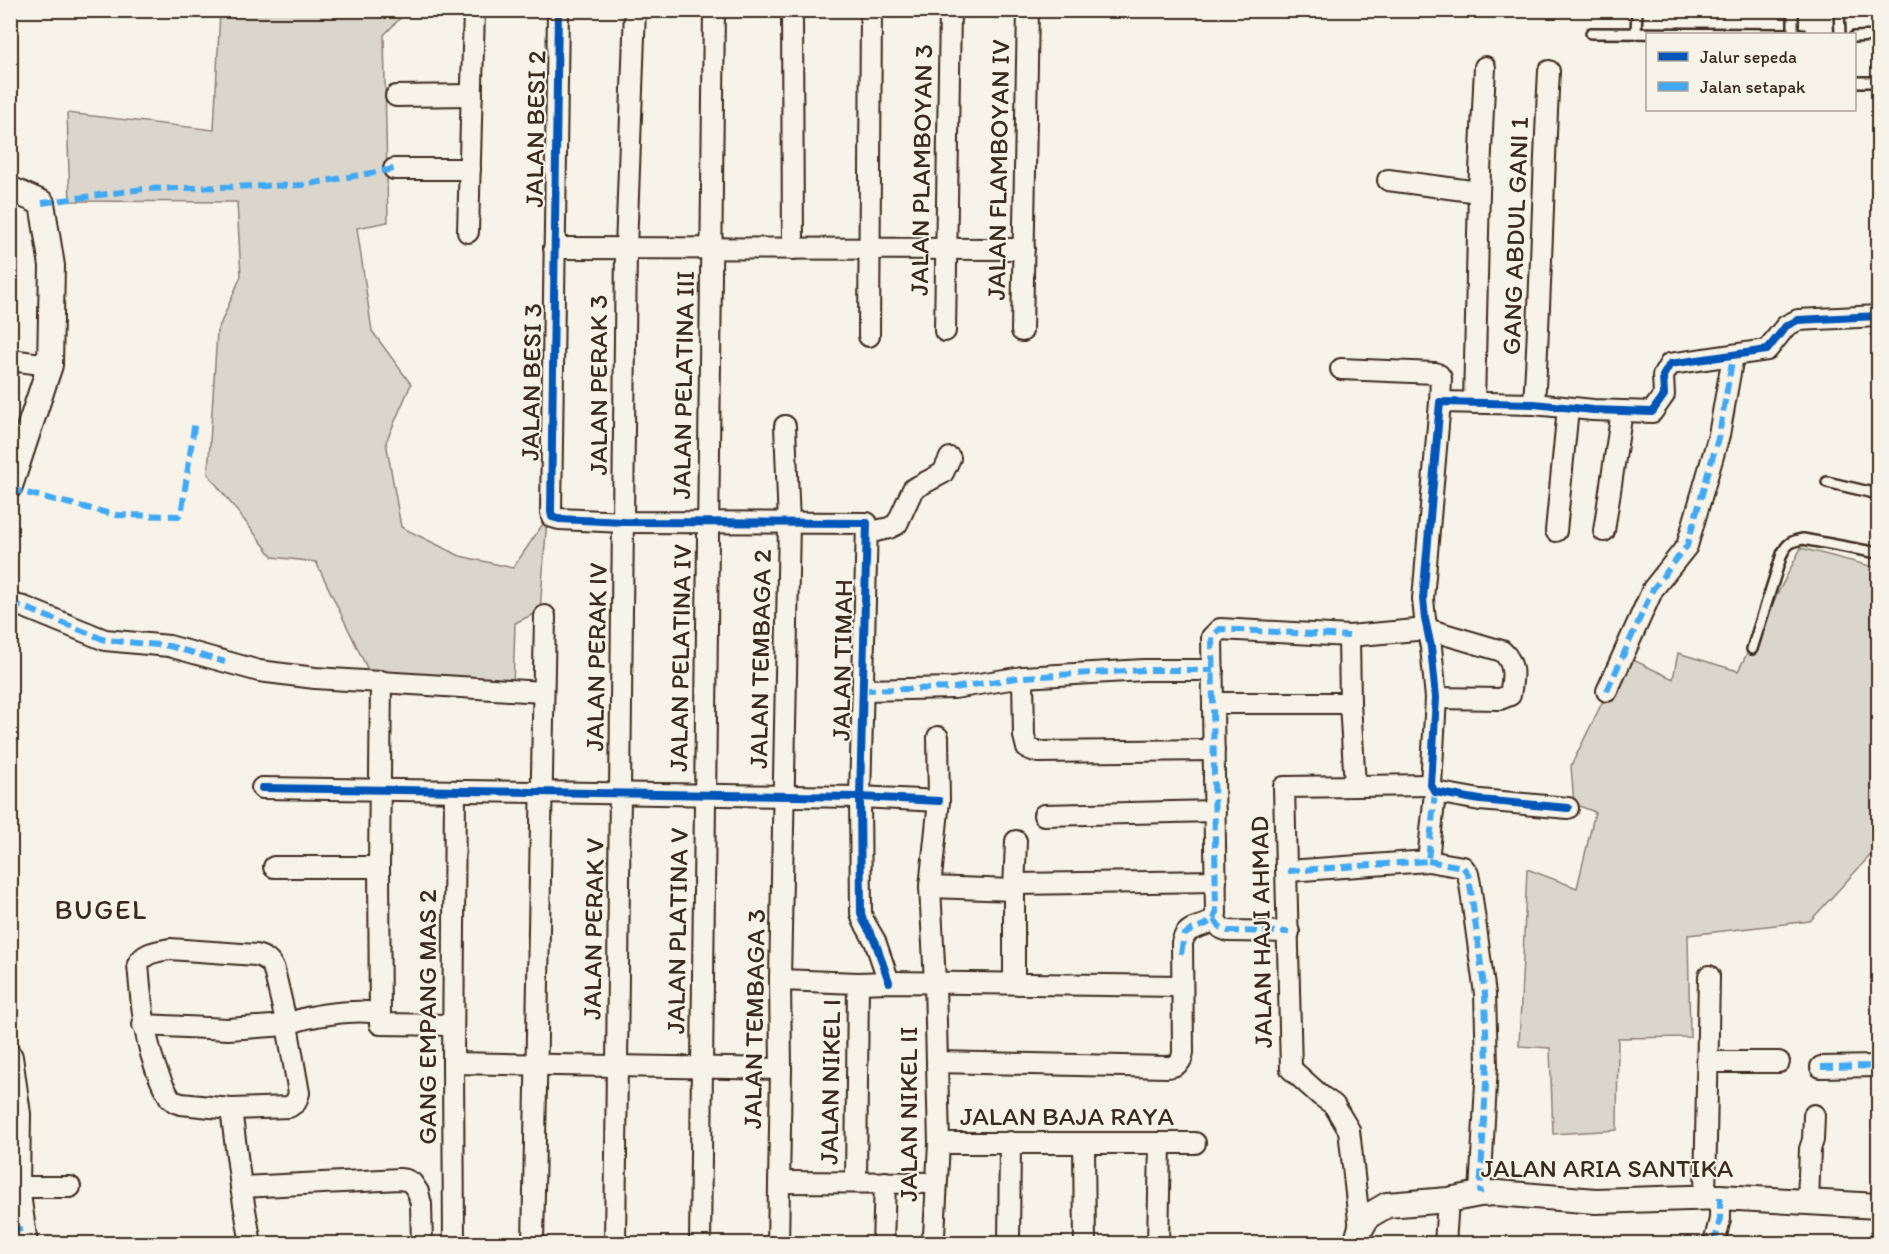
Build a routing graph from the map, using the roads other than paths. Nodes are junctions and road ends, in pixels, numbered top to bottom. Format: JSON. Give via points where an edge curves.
{"nodes":[{"id":1,"x":474,"y":10,"type":"edge"},
{"id":2,"x":558,"y":10,"type":"edge"},
{"id":3,"x":635,"y":10,"type":"edge"},
{"id":4,"x":714,"y":10,"type":"edge"},
{"id":5,"x":792,"y":10,"type":"edge"},
{"id":6,"x":871,"y":10,"type":"edge"},
{"id":7,"x":950,"y":10,"type":"edge"},
{"id":8,"x":1028,"y":10,"type":"edge"},
{"id":9,"x":1637,"y":10,"type":"edge"},
{"id":10,"x":1793,"y":10,"type":"edge"},
{"id":11,"x":1839,"y":10,"type":"edge"},
{"id":12,"x":1591,"y":33,"type":"dead end"},
{"id":13,"x":1636,"y":33,"type":"junction"},
{"id":14,"x":1646,"y":33,"type":"edge"},
{"id":15,"x":1793,"y":33,"type":"edge"},
{"id":16,"x":1840,"y":33,"type":"edge"},
{"id":17,"x":1878,"y":36,"type":"edge"},
{"id":18,"x":1856,"y":37,"type":"edge"},
{"id":19,"x":1485,"y":68,"type":"dead end"},
{"id":20,"x":1549,"y":71,"type":"dead end"},
{"id":21,"x":1856,"y":82,"type":"edge"},
{"id":22,"x":1878,"y":82,"type":"edge"},
{"id":23,"x":472,"y":95,"type":"junction"},
{"id":24,"x":396,"y":96,"type":"dead end"},
{"id":25,"x":394,"y":169,"type":"dead end"},
{"id":26,"x":470,"y":170,"type":"junction"},
{"id":27,"x":1388,"y":180,"type":"dead end"},
{"id":28,"x":10,"y":189,"type":"edge"},
{"id":29,"x":1479,"y":192,"type":"junction"},
{"id":30,"x":468,"y":232,"type":"dead end"},
{"id":31,"x":554,"y":248,"type":"junction"},
{"id":32,"x":626,"y":248,"type":"junction"},
{"id":33,"x":711,"y":249,"type":"junction"},
{"id":34,"x":793,"y":249,"type":"junction"},
{"id":35,"x":869,"y":249,"type":"junction"},
{"id":36,"x":946,"y":249,"type":"junction"},
{"id":37,"x":1024,"y":249,"type":"junction"},
{"id":38,"x":1878,"y":316,"type":"edge"},
{"id":39,"x":945,"y":330,"type":"dead end"},
{"id":40,"x":1022,"y":331,"type":"dead end"},
{"id":41,"x":869,"y":336,"type":"dead end"},
{"id":42,"x":1733,"y":356,"type":"junction"},
{"id":43,"x":10,"y":360,"type":"edge"},
{"id":44,"x":50,"y":365,"type":"junction"},
{"id":45,"x":1341,"y":369,"type":"dead end"},
{"id":46,"x":1440,"y":402,"type":"junction"},
{"id":47,"x":1474,"y":403,"type":"junction"},
{"id":48,"x":1534,"y":405,"type":"junction"},
{"id":49,"x":1568,"y":408,"type":"junction"},
{"id":50,"x":1622,"y":411,"type":"junction"},
{"id":51,"x":785,"y":426,"type":"dead end"},
{"id":52,"x":950,"y":458,"type":"dead end"},
{"id":53,"x":1827,"y":482,"type":"dead end"},
{"id":54,"x":10,"y":486,"type":"edge"},
{"id":55,"x":1878,"y":494,"type":"edge"},
{"id":56,"x":624,"y":522,"type":"junction"},
{"id":57,"x":708,"y":523,"type":"junction"},
{"id":58,"x":789,"y":523,"type":"junction"},
{"id":59,"x":867,"y":528,"type":"junction"},
{"id":60,"x":1556,"y":531,"type":"dead end"},
{"id":61,"x":1604,"y":531,"type":"dead end"},
{"id":62,"x":1878,"y":553,"type":"edge"},
{"id":63,"x":10,"y":604,"type":"edge"},
{"id":64,"x":544,"y":616,"type":"dead end"},
{"id":65,"x":1427,"y":629,"type":"junction"},
{"id":66,"x":1349,"y":636,"type":"junction"},
{"id":67,"x":1752,"y":649,"type":"dead end"},
{"id":68,"x":1213,"y":670,"type":"junction"},
{"id":69,"x":1023,"y":677,"type":"junction"},
{"id":70,"x":381,"y":681,"type":"junction"},
{"id":71,"x":863,"y":690,"type":"junction"},
{"id":72,"x":1607,"y":691,"type":"dead end"},
{"id":73,"x":543,"y":692,"type":"junction"},
{"id":74,"x":1436,"y":698,"type":"junction"},
{"id":75,"x":1213,"y":703,"type":"junction"},
{"id":76,"x":1350,"y":703,"type":"junction"},
{"id":77,"x":938,"y":737,"type":"dead end"},
{"id":78,"x":1214,"y":750,"type":"junction"},
{"id":79,"x":1354,"y":786,"type":"junction"},
{"id":80,"x":262,"y":788,"type":"dead end"},
{"id":81,"x":380,"y":789,"type":"junction"},
{"id":82,"x":1433,"y":789,"type":"junction"},
{"id":83,"x":455,"y":791,"type":"junction"},
{"id":84,"x":541,"y":792,"type":"junction"},
{"id":85,"x":621,"y":793,"type":"junction"},
{"id":86,"x":705,"y":794,"type":"junction"},
{"id":87,"x":785,"y":796,"type":"junction"},
{"id":88,"x":860,"y":797,"type":"junction"},
{"id":89,"x":939,"y":801,"type":"junction"},
{"id":90,"x":1568,"y":808,"type":"dead end"},
{"id":91,"x":1215,"y":811,"type":"junction"},
{"id":92,"x":1044,"y":815,"type":"dead end"},
{"id":93,"x":1016,"y":841,"type":"dead end"},
{"id":94,"x":1428,"y":861,"type":"junction"},
{"id":95,"x":274,"y":867,"type":"dead end"},
{"id":96,"x":379,"y":867,"type":"junction"},
{"id":97,"x":1288,"y":871,"type":"junction"},
{"id":98,"x":1216,"y":881,"type":"junction"},
{"id":99,"x":930,"y":887,"type":"junction"},
{"id":100,"x":1014,"y":887,"type":"junction"},
{"id":101,"x":1214,"y":919,"type":"junction"},
{"id":102,"x":1289,"y":932,"type":"junction"},
{"id":103,"x":1709,"y":976,"type":"dead end"},
{"id":104,"x":780,"y":980,"type":"junction"},
{"id":105,"x":889,"y":982,"type":"junction"},
{"id":106,"x":858,"y":983,"type":"junction"},
{"id":107,"x":935,"y":983,"type":"junction"},
{"id":108,"x":1014,"y":983,"type":"junction"},
{"id":109,"x":1182,"y":986,"type":"junction"},
{"id":110,"x":380,"y":1014,"type":"junction"},
{"id":111,"x":144,"y":1025,"type":"junction"},
{"id":112,"x":287,"y":1025,"type":"junction"},
{"id":113,"x":453,"y":1025,"type":"junction"},
{"id":114,"x":10,"y":1057,"type":"edge"},
{"id":115,"x":937,"y":1062,"type":"junction"},
{"id":116,"x":1707,"y":1062,"type":"junction"},
{"id":117,"x":1779,"y":1062,"type":"dead end"},
{"id":118,"x":453,"y":1063,"type":"junction"},
{"id":119,"x":536,"y":1065,"type":"junction"},
{"id":120,"x":618,"y":1066,"type":"junction"},
{"id":121,"x":1878,"y":1066,"type":"edge"},
{"id":122,"x":1821,"y":1067,"type":"dead end"},
{"id":123,"x":702,"y":1068,"type":"junction"},
{"id":124,"x":781,"y":1069,"type":"junction"},
{"id":125,"x":231,"y":1109,"type":"junction"},
{"id":126,"x":1814,"y":1114,"type":"dead end"},
{"id":127,"x":1010,"y":1142,"type":"junction"},
{"id":128,"x":939,"y":1143,"type":"junction"},
{"id":129,"x":1160,"y":1143,"type":"junction"},
{"id":130,"x":1195,"y":1143,"type":"dead end"},
{"id":131,"x":1084,"y":1144,"type":"junction"},
{"id":132,"x":779,"y":1182,"type":"junction"},
{"id":133,"x":856,"y":1182,"type":"junction"},
{"id":134,"x":885,"y":1182,"type":"junction"},
{"id":135,"x":936,"y":1183,"type":"junction"},
{"id":136,"x":17,"y":1187,"type":"junction"},
{"id":137,"x":70,"y":1187,"type":"dead end"},
{"id":138,"x":241,"y":1187,"type":"junction"},
{"id":139,"x":1480,"y":1194,"type":"junction"},
{"id":140,"x":1712,"y":1197,"type":"junction"},
{"id":141,"x":1448,"y":1200,"type":"junction"},
{"id":142,"x":1808,"y":1202,"type":"junction"},
{"id":143,"x":1878,"y":1206,"type":"edge"},
{"id":144,"x":20,"y":1234,"type":"edge"},
{"id":145,"x":1358,"y":1237,"type":"edge"},
{"id":146,"x":1445,"y":1243,"type":"edge"},
{"id":147,"x":252,"y":1244,"type":"edge"},
{"id":148,"x":423,"y":1244,"type":"edge"},
{"id":149,"x":454,"y":1244,"type":"edge"},
{"id":150,"x":533,"y":1244,"type":"edge"},
{"id":151,"x":615,"y":1244,"type":"edge"},
{"id":152,"x":700,"y":1244,"type":"edge"},
{"id":153,"x":778,"y":1244,"type":"edge"},
{"id":154,"x":884,"y":1244,"type":"edge"},
{"id":155,"x":930,"y":1244,"type":"edge"},
{"id":156,"x":1009,"y":1244,"type":"edge"},
{"id":157,"x":1085,"y":1244,"type":"edge"},
{"id":158,"x":1158,"y":1244,"type":"edge"},
{"id":159,"x":1714,"y":1244,"type":"edge"}],
"edges":[{"from":1,"to":23,"type":"street"},
{"from":2,"to":31,"type":"street","name":"JALAN BESI 2"},
{"from":3,"to":32,"type":"street","name":"JALAN PERAK 3"},
{"from":4,"to":33,"type":"street","name":"JALAN PELATINA III"},
{"from":5,"to":34,"type":"street"},
{"from":6,"to":35,"type":"street"},
{"from":7,"to":36,"type":"street","name":"JALAN PLAMBOYAN 3"},
{"from":8,"to":37,"type":"street","name":"JALAN FLAMBOYAN IV"},
{"from":9,"to":13,"type":"lane"},
{"from":10,"to":15,"type":"lane"},
{"from":11,"to":16,"type":"lane"},
{"from":12,"to":13,"type":"lane"},
{"from":13,"to":14,"type":"lane"},
{"from":17,"to":18,"type":"lane"},
{"from":19,"to":29,"type":"street"},
{"from":20,"to":48,"type":"street","name":"GANG ABDUL GANI 1"},
{"from":21,"to":22,"type":"lane"},
{"from":23,"to":24,"type":"street"},
{"from":23,"to":26,"type":"street"},
{"from":25,"to":26,"type":"street"},
{"from":26,"to":30,"type":"street"},
{"from":27,"to":29,"type":"street"},
{"from":28,"to":44,"type":"street","via":[[42,203],[52,266]]},
{"from":29,"to":47,"type":"street"},
{"from":31,"to":32,"type":"street"},
{"from":31,"to":56,"type":"street","name":"JALAN BESI 3","via":[[552,517]]},
{"from":32,"to":33,"type":"street"},
{"from":32,"to":56,"type":"street","name":"JALAN PERAK 3"},
{"from":33,"to":34,"type":"street"},
{"from":33,"to":57,"type":"street","name":"JALAN PELATINA III"},
{"from":34,"to":35,"type":"street"},
{"from":35,"to":36,"type":"street"},
{"from":35,"to":41,"type":"street"},
{"from":36,"to":37,"type":"street"},
{"from":36,"to":39,"type":"street","name":"JALAN PLAMBOYAN 3"},
{"from":37,"to":40,"type":"street","name":"JALAN FLAMBOYAN IV"},
{"from":38,"to":42,"type":"street","via":[[1798,320],[1786,326],[1767,350]]},
{"from":42,"to":50,"type":"street","via":[[1670,364],[1663,376],[1664,395],[1652,412]]},
{"from":42,"to":72,"type":"street","via":[[1719,435],[1687,546],[1653,589]]},
{"from":43,"to":44,"type":"street"},
{"from":44,"to":54,"type":"street"},
{"from":45,"to":46,"type":"street","via":[[1439,375]]},
{"from":46,"to":47,"type":"street"},
{"from":46,"to":65,"type":"street","via":[[1423,599]]},
{"from":47,"to":48,"type":"street"},
{"from":48,"to":49,"type":"street"},
{"from":49,"to":50,"type":"street"},
{"from":49,"to":60,"type":"street"},
{"from":50,"to":61,"type":"street"},
{"from":51,"to":58,"type":"street","name":"JALAN TEMBAGA 2"},
{"from":52,"to":59,"type":"street","via":[[943,473],[913,489],[897,524]]},
{"from":53,"to":55,"type":"lane"},
{"from":56,"to":57,"type":"street"},
{"from":56,"to":85,"type":"street","name":"JALAN PERAK IV"},
{"from":57,"to":58,"type":"street"},
{"from":57,"to":86,"type":"street","name":"JALAN PELATINA IV"},
{"from":58,"to":59,"type":"street"},
{"from":58,"to":87,"type":"street","name":"JALAN TEMBAGA 2"},
{"from":59,"to":71,"type":"street","name":"JALAN TIMAH"},
{"from":62,"to":67,"type":"lane","via":[[1803,539],[1786,546]]},
{"from":63,"to":70,"type":"street","via":[[105,640],[169,646],[259,671]]},
{"from":64,"to":73,"type":"street"},
{"from":65,"to":66,"type":"street"},
{"from":65,"to":74,"type":"street"},
{"from":65,"to":74,"type":"street","via":[[1502,651],[1514,672],[1510,695],[1506,697]]},
{"from":66,"to":68,"type":"street","via":[[1220,628],[1212,637]]},
{"from":66,"to":76,"type":"street"},
{"from":68,"to":69,"type":"street"},
{"from":68,"to":75,"type":"street"},
{"from":69,"to":71,"type":"street","via":[[954,688]]},
{"from":69,"to":78,"type":"street","via":[[1024,736],[1032,751]]},
{"from":70,"to":73,"type":"street"},
{"from":70,"to":81,"type":"street"},
{"from":71,"to":88,"type":"street","name":"JALAN TIMAH"},
{"from":73,"to":84,"type":"street"},
{"from":74,"to":82,"type":"street"},
{"from":75,"to":76,"type":"street"},
{"from":75,"to":78,"type":"street"},
{"from":76,"to":79,"type":"street"},
{"from":77,"to":89,"type":"street","name":"JALAN NIKEL II"},
{"from":78,"to":91,"type":"street"},
{"from":79,"to":82,"type":"street"},
{"from":79,"to":97,"type":"street","name":"JALAN HAJI AHMAD","via":[[1284,787]]},
{"from":80,"to":81,"type":"street"},
{"from":81,"to":83,"type":"street"},
{"from":81,"to":96,"type":"street"},
{"from":82,"to":90,"type":"street","via":[[1480,800]]},
{"from":82,"to":94,"type":"street"},
{"from":83,"to":84,"type":"street"},
{"from":83,"to":113,"type":"street","name":"GANG EMPANG MAS 2"},
{"from":84,"to":85,"type":"street"},
{"from":84,"to":119,"type":"street"},
{"from":85,"to":86,"type":"street"},
{"from":85,"to":120,"type":"street","name":"JALAN PERAK V"},
{"from":86,"to":87,"type":"street"},
{"from":86,"to":123,"type":"street","name":"JALAN PLATINA V"},
{"from":87,"to":88,"type":"street"},
{"from":87,"to":104,"type":"street","name":"JALAN TEMBAGA 3"},
{"from":88,"to":89,"type":"street"},
{"from":88,"to":105,"type":"street","name":"JALAN TIMAH","via":[[861,913]]},
{"from":89,"to":99,"type":"street","name":"JALAN NIKEL II"},
{"from":91,"to":92,"type":"street"},
{"from":91,"to":98,"type":"street"},
{"from":93,"to":100,"type":"street"},
{"from":94,"to":97,"type":"street"},
{"from":94,"to":139,"type":"street","via":[[1459,865],[1468,874],[1486,1018]]},
{"from":95,"to":96,"type":"street"},
{"from":96,"to":110,"type":"street"},
{"from":97,"to":102,"type":"street","name":"JALAN HAJI AHMAD"},
{"from":98,"to":100,"type":"street"},
{"from":98,"to":101,"type":"street"},
{"from":99,"to":100,"type":"street"},
{"from":99,"to":107,"type":"street","name":"JALAN NIKEL II"},
{"from":100,"to":108,"type":"street"},
{"from":101,"to":102,"type":"street","via":[[1228,931]]},
{"from":101,"to":109,"type":"street","via":[[1184,935]]},
{"from":102,"to":145,"type":"street","name":"JALAN HAJI AHMAD","via":[[1291,1069],[1334,1105],[1349,1130]]},
{"from":103,"to":116,"type":"street"},
{"from":104,"to":106,"type":"street"},
{"from":104,"to":124,"type":"street","name":"JALAN TEMBAGA 3"},
{"from":105,"to":106,"type":"street"},
{"from":105,"to":107,"type":"street"},
{"from":106,"to":133,"type":"street","name":"JALAN NIKEL I"},
{"from":107,"to":108,"type":"street"},
{"from":107,"to":115,"type":"street","name":"JALAN NIKEL II"},
{"from":108,"to":109,"type":"street"},
{"from":109,"to":115,"type":"street","via":[[1183,1052],[1182,1060],[1174,1066]]},
{"from":110,"to":112,"type":"street","via":[[316,1016]]},
{"from":110,"to":113,"type":"street","via":[[380,1024]]},
{"from":111,"to":112,"type":"street","via":[[228,1029]]},
{"from":111,"to":112,"type":"street","via":[[138,964],[142,956],[170,949],[263,957],[274,970]]},
{"from":111,"to":125,"type":"street","via":[[170,1098],[181,1104]]},
{"from":112,"to":125,"type":"street","via":[[299,1093],[296,1102],[289,1107]]},
{"from":113,"to":118,"type":"street","name":"GANG EMPANG MAS 2"},
{"from":114,"to":136,"type":"street","via":[[18,1114]]},
{"from":115,"to":128,"type":"street","name":"JALAN NIKEL II"},
{"from":116,"to":117,"type":"street"},
{"from":116,"to":140,"type":"street"},
{"from":118,"to":119,"type":"street"},
{"from":118,"to":149,"type":"street","name":"GANG EMPANG MAS 2"},
{"from":119,"to":120,"type":"street"},
{"from":119,"to":150,"type":"street"},
{"from":120,"to":123,"type":"street"},
{"from":120,"to":151,"type":"street","name":"JALAN PERAK V"},
{"from":121,"to":122,"type":"street"},
{"from":123,"to":124,"type":"street"},
{"from":123,"to":152,"type":"street","name":"JALAN PLATINA V"},
{"from":124,"to":132,"type":"street","name":"JALAN TEMBAGA 3"},
{"from":125,"to":138,"type":"street"},
{"from":126,"to":142,"type":"street"},
{"from":127,"to":128,"type":"street","name":"JALAN BAJA RAYA"},
{"from":127,"to":131,"type":"street","name":"JALAN BAJA RAYA"},
{"from":127,"to":156,"type":"street"},
{"from":128,"to":135,"type":"street","name":"JALAN NIKEL II"},
{"from":129,"to":130,"type":"street","name":"JALAN BAJA RAYA"},
{"from":129,"to":131,"type":"street","name":"JALAN BAJA RAYA"},
{"from":129,"to":158,"type":"street"},
{"from":131,"to":157,"type":"street"},
{"from":132,"to":133,"type":"street"},
{"from":132,"to":153,"type":"street","name":"JALAN TEMBAGA 3"},
{"from":133,"to":134,"type":"street"},
{"from":134,"to":135,"type":"street"},
{"from":134,"to":154,"type":"street"},
{"from":135,"to":155,"type":"street","name":"JALAN NIKEL II","via":[[934,1235]]},
{"from":136,"to":137,"type":"street"},
{"from":136,"to":144,"type":"street"},
{"from":138,"to":147,"type":"street"},
{"from":138,"to":148,"type":"street","via":[[406,1180],[418,1192]]},
{"from":139,"to":140,"type":"street","name":"JALAN ARIA SANTIKA","via":[[1596,1201]]},
{"from":139,"to":141,"type":"street","name":"JALAN ARIA SANTIKA"},
{"from":140,"to":142,"type":"street","name":"JALAN ARIA SANTIKA"},
{"from":140,"to":159,"type":"street","via":[[1720,1219]]},
{"from":141,"to":145,"type":"street","name":"JALAN ARIA SANTIKA","via":[[1387,1205],[1368,1216]]},
{"from":141,"to":146,"type":"street"},
{"from":142,"to":143,"type":"street","name":"JALAN ARIA SANTIKA"}]}
